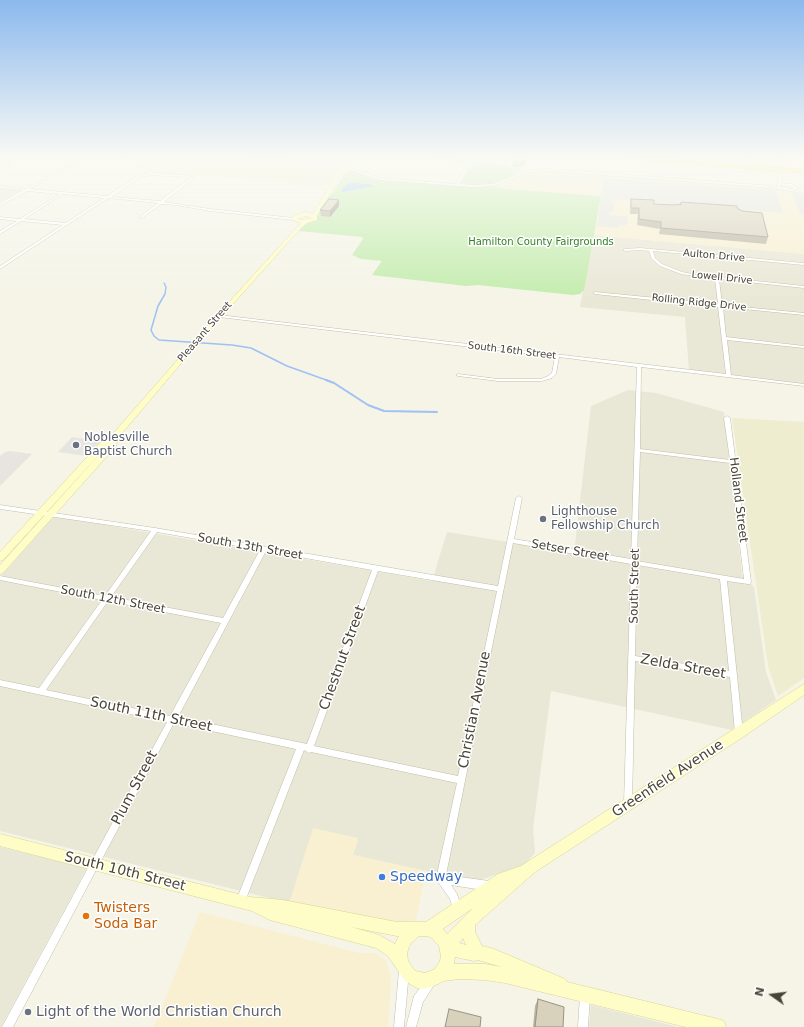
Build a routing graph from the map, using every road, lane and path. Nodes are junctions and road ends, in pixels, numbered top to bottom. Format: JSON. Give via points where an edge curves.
{"nodes":[{"id":1,"x":43,"y":206,"type":"edge"},
{"id":2,"x":93,"y":206,"type":"edge"},
{"id":3,"x":156,"y":206,"type":"edge"},
{"id":4,"x":189,"y":206,"type":"edge"},
{"id":5,"x":316,"y":206,"type":"edge"},
{"id":6,"x":320,"y":206,"type":"edge"},
{"id":7,"x":305,"y":214,"type":"junction"},
{"id":8,"x":314,"y":216,"type":"junction"},
{"id":9,"x":142,"y":217,"type":"dead end"},
{"id":10,"x":0,"y":218,"type":"edge"},
{"id":11,"x":21,"y":220,"type":"junction"},
{"id":12,"x":296,"y":221,"type":"junction"},
{"id":13,"x":66,"y":224,"type":"junction"},
{"id":14,"x":0,"y":233,"type":"edge"},
{"id":15,"x":625,"y":250,"type":"dead end"},
{"id":16,"x":651,"y":250,"type":"junction"},
{"id":17,"x":0,"y":261,"type":"edge"},
{"id":18,"x":9,"y":262,"type":"junction"},
{"id":19,"x":804,"y":264,"type":"edge"},
{"id":20,"x":0,"y":268,"type":"edge"},
{"id":21,"x":717,"y":278,"type":"junction"},
{"id":22,"x":804,"y":287,"type":"edge"},
{"id":23,"x":595,"y":293,"type":"dead end"},
{"id":24,"x":721,"y":306,"type":"junction"},
{"id":25,"x":804,"y":314,"type":"edge"},
{"id":26,"x":219,"y":316,"type":"junction"},
{"id":27,"x":725,"y":338,"type":"junction"},
{"id":28,"x":804,"y":347,"type":"edge"},
{"id":29,"x":557,"y":356,"type":"junction"},
{"id":30,"x":639,"y":366,"type":"junction"},
{"id":31,"x":458,"y":375,"type":"dead end"},
{"id":32,"x":729,"y":376,"type":"junction"},
{"id":33,"x":804,"y":385,"type":"edge"},
{"id":34,"x":727,"y":418,"type":"dead end"},
{"id":35,"x":114,"y":438,"type":"junction"},
{"id":36,"x":638,"y":450,"type":"junction"},
{"id":37,"x":733,"y":462,"type":"junction"},
{"id":38,"x":518,"y":498,"type":"dead end"},
{"id":39,"x":0,"y":507,"type":"edge"},
{"id":40,"x":41,"y":513,"type":"junction"},
{"id":41,"x":52,"y":514,"type":"junction"},
{"id":42,"x":155,"y":530,"type":"junction"},
{"id":43,"x":511,"y":541,"type":"junction"},
{"id":44,"x":264,"y":549,"type":"junction"},
{"id":45,"x":0,"y":558,"type":"edge"},
{"id":46,"x":635,"y":563,"type":"junction"},
{"id":47,"x":376,"y":568,"type":"junction"},
{"id":48,"x":0,"y":571,"type":"edge"},
{"id":49,"x":0,"y":578,"type":"edge"},
{"id":50,"x":723,"y":578,"type":"junction"},
{"id":51,"x":748,"y":582,"type":"joint"},
{"id":52,"x":499,"y":589,"type":"junction"},
{"id":53,"x":107,"y":598,"type":"junction"},
{"id":54,"x":225,"y":621,"type":"junction"},
{"id":55,"x":633,"y":658,"type":"junction"},
{"id":56,"x":732,"y":675,"type":"junction"},
{"id":57,"x":0,"y":682,"type":"edge"},
{"id":58,"x":804,"y":689,"type":"edge"},
{"id":59,"x":42,"y":691,"type":"junction"},
{"id":60,"x":172,"y":719,"type":"junction"},
{"id":61,"x":739,"y":733,"type":"junction"},
{"id":62,"x":305,"y":748,"type":"junction"},
{"id":63,"x":461,"y":780,"type":"junction"},
{"id":64,"x":628,"y":805,"type":"junction"},
{"id":65,"x":0,"y":840,"type":"edge"},
{"id":66,"x":94,"y":864,"type":"junction"},
{"id":67,"x":530,"y":868,"type":"junction"},
{"id":68,"x":441,"y":879,"type":"junction"},
{"id":69,"x":492,"y":886,"type":"junction"},
{"id":70,"x":245,"y":903,"type":"junction"},
{"id":71,"x":458,"y":910,"type":"junction"},
{"id":72,"x":468,"y":922,"type":"junction"},
{"id":73,"x":423,"y":929,"type":"junction"},
{"id":74,"x":447,"y":948,"type":"junction"},
{"id":75,"x":478,"y":952,"type":"junction"},
{"id":76,"x":403,"y":965,"type":"junction"},
{"id":77,"x":437,"y":977,"type":"junction"},
{"id":78,"x":582,"y":993,"type":"junction"},
{"id":79,"x":8,"y":1027,"type":"edge"},
{"id":80,"x":399,"y":1027,"type":"edge"},
{"id":81,"x":411,"y":1027,"type":"edge"},
{"id":82,"x":583,"y":1027,"type":"edge"},
{"id":83,"x":718,"y":1027,"type":"edge"}],
"edges":[{"from":1,"to":11,"type":"street"},
{"from":2,"to":13,"type":"street"},
{"from":3,"to":9,"type":"street"},
{"from":4,"to":12,"type":"street"},
{"from":5,"to":7,"type":"street"},
{"from":6,"to":8,"type":"street"},
{"from":7,"to":8,"type":"street"},
{"from":7,"to":12,"type":"street"},
{"from":8,"to":12,"type":"street","name":"Pleasant Street","via":[[313,220]]},
{"from":10,"to":11,"type":"street"},
{"from":11,"to":13,"type":"street"},
{"from":11,"to":14,"type":"street"},
{"from":12,"to":26,"type":"street","name":"Pleasant Street"},
{"from":13,"to":18,"type":"street"},
{"from":15,"to":16,"type":"street","name":"Aulton Drive"},
{"from":16,"to":19,"type":"street","name":"Aulton Drive"},
{"from":16,"to":21,"type":"street","name":"Lowell Drive","via":[[653,258],[666,268],[691,275]]},
{"from":17,"to":18,"type":"street"},
{"from":18,"to":20,"type":"street"},
{"from":21,"to":22,"type":"street","name":"Lowell Drive"},
{"from":21,"to":24,"type":"street"},
{"from":23,"to":24,"type":"street","name":"Rolling Ridge Drive"},
{"from":24,"to":25,"type":"street","name":"Rolling Ridge Drive"},
{"from":24,"to":27,"type":"street"},
{"from":26,"to":29,"type":"street","name":"South 16th Street"},
{"from":26,"to":35,"type":"street","name":"Pleasant Street"},
{"from":27,"to":28,"type":"street"},
{"from":27,"to":32,"type":"street"},
{"from":29,"to":30,"type":"street","name":"South 16th Street"},
{"from":29,"to":31,"type":"street","via":[[554,374],[542,380],[498,380]]},
{"from":30,"to":32,"type":"street","name":"South 16th Street"},
{"from":30,"to":36,"type":"street","name":"South Street"},
{"from":32,"to":33,"type":"street","name":"South 16th Street"},
{"from":34,"to":37,"type":"street","name":"Holland Street"},
{"from":35,"to":40,"type":"street","name":"Pleasant Street","via":[[102,446]]},
{"from":35,"to":41,"type":"street","name":"Pleasant Street","via":[[113,444]]},
{"from":36,"to":37,"type":"street"},
{"from":36,"to":46,"type":"street","name":"South Street"},
{"from":37,"to":51,"type":"street","name":"Holland Street"},
{"from":38,"to":43,"type":"street","name":"Christian Avenue"},
{"from":39,"to":40,"type":"street","name":"South 13th Street"},
{"from":40,"to":41,"type":"street","name":"South 13th Street"},
{"from":40,"to":45,"type":"street","name":"Pleasant Street"},
{"from":41,"to":42,"type":"street","name":"South 13th Street"},
{"from":41,"to":48,"type":"street","name":"Pleasant Street"},
{"from":42,"to":44,"type":"street","name":"South 13th Street"},
{"from":42,"to":53,"type":"street"},
{"from":43,"to":46,"type":"street","name":"Setser Street"},
{"from":43,"to":52,"type":"street","name":"Christian Avenue"},
{"from":44,"to":47,"type":"street","name":"South 13th Street"},
{"from":44,"to":54,"type":"street","name":"Plum Street"},
{"from":46,"to":50,"type":"street","name":"Setser Street"},
{"from":46,"to":55,"type":"street","name":"South Street"},
{"from":47,"to":52,"type":"street","name":"South 13th Street"},
{"from":47,"to":62,"type":"street","name":"Chestnut Street"},
{"from":49,"to":53,"type":"street","name":"South 12th Street"},
{"from":50,"to":51,"type":"street","name":"Setser Street"},
{"from":50,"to":56,"type":"street"},
{"from":52,"to":63,"type":"street","name":"Christian Avenue"},
{"from":53,"to":54,"type":"street","name":"South 12th Street"},
{"from":53,"to":59,"type":"street"},
{"from":54,"to":60,"type":"street","name":"Plum Street"},
{"from":55,"to":56,"type":"street","name":"Zelda Street"},
{"from":55,"to":64,"type":"street","name":"South Street"},
{"from":56,"to":61,"type":"street"},
{"from":57,"to":59,"type":"street","name":"South 11th Street"},
{"from":58,"to":61,"type":"street","name":"Greenfield Avenue"},
{"from":59,"to":60,"type":"street","name":"South 11th Street"},
{"from":60,"to":62,"type":"street","name":"South 11th Street"},
{"from":60,"to":66,"type":"street","name":"Plum Street"},
{"from":61,"to":64,"type":"street","name":"Greenfield Avenue"},
{"from":62,"to":63,"type":"street","name":"South 11th Street"},
{"from":62,"to":70,"type":"street","name":"Chestnut Street"},
{"from":63,"to":68,"type":"street","name":"Christian Avenue"},
{"from":64,"to":67,"type":"street","name":"Greenfield Avenue"},
{"from":65,"to":66,"type":"street","name":"South 10th Street"},
{"from":66,"to":70,"type":"street","name":"South 10th Street"},
{"from":66,"to":79,"type":"street","name":"Plum Street"},
{"from":67,"to":69,"type":"street","name":"Greenfield Avenue"},
{"from":67,"to":72,"type":"street","name":"Greenfield Avenue"},
{"from":68,"to":69,"type":"street"},
{"from":68,"to":71,"type":"street","via":[[454,897]]},
{"from":69,"to":71,"type":"street","name":"Greenfield Avenue"},
{"from":70,"to":73,"type":"street","name":"South 10th Street","via":[[283,907],[397,930]]},
{"from":70,"to":76,"type":"street","name":"South 10th Street","via":[[270,913],[379,942],[393,951]]},
{"from":71,"to":73,"type":"street","name":"Greenfield Avenue","via":[[439,923]]},
{"from":72,"to":74,"type":"street","name":"Greenfield Avenue"},
{"from":72,"to":75,"type":"street","via":[[468,932]]},
{"from":73,"to":74,"type":"street","via":[[437,933]]},
{"from":73,"to":76,"type":"street","via":[[412,932],[402,945],[400,953]]},
{"from":74,"to":75,"type":"street","via":[[474,954]]},
{"from":74,"to":77,"type":"street","via":[[447,963]]},
{"from":75,"to":78,"type":"street","via":[[507,961]]},
{"from":76,"to":77,"type":"street","via":[[410,976],[417,980],[425,981]]},
{"from":76,"to":80,"type":"street"},
{"from":77,"to":78,"type":"street","via":[[460,971],[485,972]]},
{"from":77,"to":81,"type":"street","via":[[418,1000]]},
{"from":78,"to":82,"type":"street"},
{"from":78,"to":83,"type":"street"}]}
